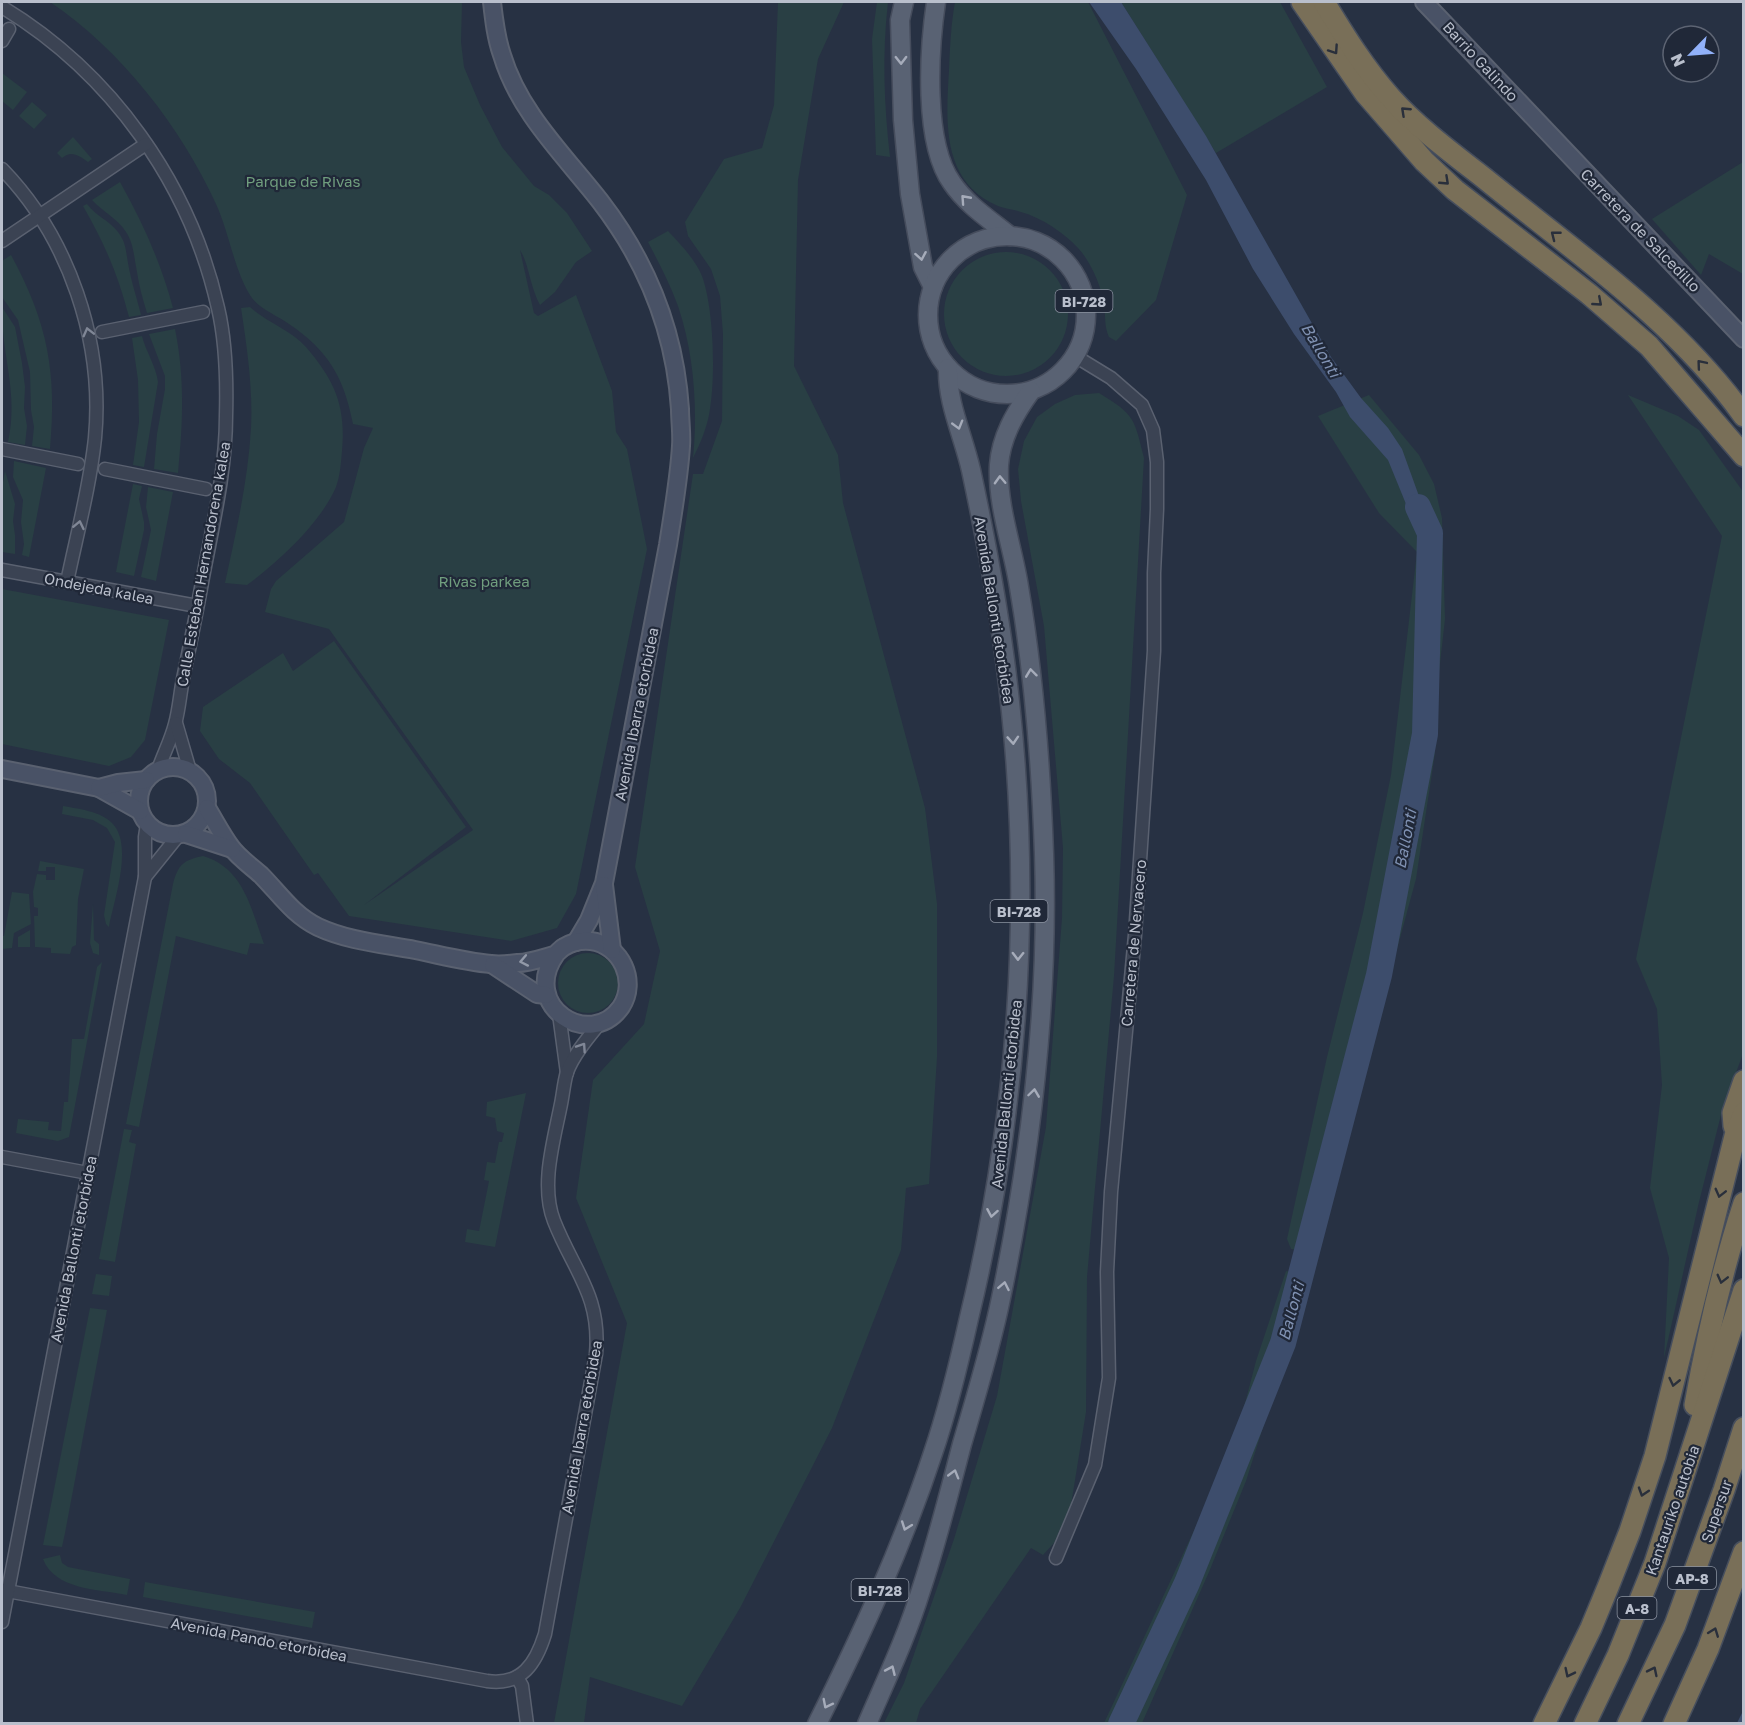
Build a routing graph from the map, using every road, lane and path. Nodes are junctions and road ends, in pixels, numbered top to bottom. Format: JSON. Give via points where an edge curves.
{"nodes":[{"id":1,"x":492,"y":2,"type":"edge"},
{"id":2,"x":904,"y":2,"type":"edge"},
{"id":3,"x":936,"y":2,"type":"edge"},
{"id":4,"x":1302,"y":2,"type":"edge"},
{"id":5,"x":1324,"y":2,"type":"edge"},
{"id":6,"x":1424,"y":2,"type":"edge"},
{"id":7,"x":2,"y":7,"type":"edge"},
{"id":8,"x":9,"y":29,"type":"dead end"},
{"id":9,"x":2,"y":41,"type":"edge"},
{"id":10,"x":1537,"y":121,"type":"joint"},
{"id":11,"x":146,"y":144,"type":"junction"},
{"id":12,"x":2,"y":169,"type":"edge"},
{"id":13,"x":38,"y":215,"type":"junction"},
{"id":14,"x":1010,"y":236,"type":"junction"},
{"id":15,"x":2,"y":241,"type":"edge"},
{"id":16,"x":933,"y":287,"type":"junction"},
{"id":17,"x":202,"y":312,"type":"dead end"},
{"id":18,"x":102,"y":332,"type":"dead end"},
{"id":19,"x":1743,"y":339,"type":"edge"},
{"id":20,"x":1075,"y":356,"type":"junction"},
{"id":21,"x":948,"y":368,"type":"junction"},
{"id":22,"x":1031,"y":391,"type":"junction"},
{"id":23,"x":1704,"y":409,"type":"junction"},
{"id":24,"x":1742,"y":413,"type":"edge"},
{"id":25,"x":2,"y":450,"type":"edge"},
{"id":26,"x":1743,"y":456,"type":"edge"},
{"id":27,"x":78,"y":464,"type":"dead end"},
{"id":28,"x":1743,"y":467,"type":"edge"},
{"id":29,"x":105,"y":469,"type":"dead end"},
{"id":30,"x":206,"y":489,"type":"dead end"},
{"id":31,"x":2,"y":570,"type":"edge"},
{"id":32,"x":67,"y":582,"type":"junction"},
{"id":33,"x":197,"y":606,"type":"junction"},
{"id":34,"x":176,"y":723,"type":"junction"},
{"id":35,"x":2,"y":769,"type":"edge"},
{"id":36,"x":190,"y":771,"type":"junction"},
{"id":37,"x":152,"y":775,"type":"junction"},
{"id":38,"x":99,"y":788,"type":"junction"},
{"id":39,"x":207,"y":808,"type":"junction"},
{"id":40,"x":143,"y":818,"type":"junction"},
{"id":41,"x":182,"y":835,"type":"junction"},
{"id":42,"x":232,"y":849,"type":"junction"},
{"id":43,"x":145,"y":877,"type":"junction"},
{"id":44,"x":604,"y":883,"type":"junction"},
{"id":45,"x":576,"y":942,"type":"junction"},
{"id":46,"x":612,"y":950,"type":"junction"},
{"id":47,"x":556,"y":954,"type":"junction"},
{"id":48,"x":492,"y":965,"type":"junction"},
{"id":49,"x":546,"y":995,"type":"junction"},
{"id":50,"x":559,"y":1014,"type":"junction"},
{"id":51,"x":600,"y":1023,"type":"junction"},
{"id":52,"x":567,"y":1073,"type":"junction"},
{"id":53,"x":1743,"y":1081,"type":"edge"},
{"id":54,"x":1743,"y":1113,"type":"edge"},
{"id":55,"x":1735,"y":1136,"type":"junction"},
{"id":56,"x":2,"y":1156,"type":"edge"},
{"id":57,"x":88,"y":1173,"type":"junction"},
{"id":58,"x":1743,"y":1203,"type":"edge"},
{"id":59,"x":1743,"y":1290,"type":"edge"},
{"id":60,"x":1743,"y":1428,"type":"edge"},
{"id":61,"x":1680,"y":1489,"type":"junction"},
{"id":62,"x":1743,"y":1552,"type":"edge"},
{"id":63,"x":1056,"y":1558,"type":"dead end"},
{"id":64,"x":4,"y":1591,"type":"edge"},
{"id":65,"x":2,"y":1622,"type":"edge"},
{"id":66,"x":517,"y":1677,"type":"junction"},
{"id":67,"x":527,"y":1724,"type":"edge"},
{"id":68,"x":817,"y":1724,"type":"edge"},
{"id":69,"x":867,"y":1724,"type":"edge"},
{"id":70,"x":1544,"y":1724,"type":"edge"},
{"id":71,"x":1585,"y":1724,"type":"edge"},
{"id":72,"x":1628,"y":1724,"type":"edge"},
{"id":73,"x":1674,"y":1724,"type":"edge"}],
"edges":[{"from":1,"to":44,"type":"street","name":"Avenida Ibarra etorbidea","via":[[502,55],[516,91],[534,120],[618,226],[639,261],[662,311],[679,391],[682,443],[676,492]]},
{"from":2,"to":16,"type":"main road","one_way":true,"via":[[900,20],[909,185],[923,267]]},
{"from":14,"to":3,"type":"main road","number":"BI-728","one_way":true,"via":[[969,204],[950,182],[938,155],[930,86]]},
{"from":4,"to":23,"type":"highway","one_way":true,"via":[[1365,93],[1424,161],[1648,346]]},
{"from":24,"to":5,"type":"highway","one_way":true,"via":[[1686,347],[1646,309],[1438,141],[1392,98],[1352,48]]},
{"from":6,"to":10,"type":"street","name":"Barrio Galindo"},
{"from":7,"to":11,"type":"street","name":"Calle Esteban Hernandorena kalea","via":[[71,57],[114,101]]},
{"from":8,"to":9,"type":"street"},
{"from":10,"to":19,"type":"street","name":"Carretera de Salcedillo"},
{"from":11,"to":13,"type":"street"},
{"from":11,"to":33,"type":"street","name":"Calle Esteban Hernandorena kalea","via":[[191,223],[218,308],[224,350],[224,455]]},
{"from":12,"to":13,"type":"street"},
{"from":13,"to":15,"type":"street"},
{"from":32,"to":13,"type":"street","one_way":true,"via":[[95,439],[95,373],[76,290]]},
{"from":14,"to":16,"type":"main road","number":"BI-728","via":[[985,239],[963,249],[945,266]]},
{"from":14,"to":20,"type":"main road","number":"BI-728","via":[[1033,240],[1053,251],[1070,267],[1082,288],[1084,334]]},
{"from":16,"to":21,"type":"main road","number":"BI-728","via":[[929,329]]},
{"from":17,"to":18,"type":"street"},
{"from":20,"to":22,"type":"main road","number":"BI-728","via":[[1056,377]]},
{"from":20,"to":63,"type":"street","name":"Carretera de Nervacero","via":[[1111,378],[1142,405],[1153,430],[1158,508],[1154,663],[1107,1272],[1109,1378],[1095,1465]]},
{"from":21,"to":22,"type":"main road","number":"BI-728","via":[[965,382],[986,391]]},
{"from":21,"to":68,"type":"main road","name":"Avenida Ballonti etorbidea","number":"BI-728","one_way":true,"via":[[947,387],[970,465],[985,540],[1011,712],[1019,858],[1015,1040],[986,1249],[934,1452],[857,1644]]},
{"from":69,"to":22,"type":"main road","name":"Avenida Ballonti etorbidea","number":"BI-728","one_way":true,"via":[[921,1591],[982,1373],[1015,1227],[1035,1080],[1044,913],[1041,795],[1031,676],[999,465],[1014,415]]},
{"from":23,"to":26,"type":"highway"},
{"from":23,"to":28,"type":"highway"},
{"from":25,"to":27,"type":"street"},
{"from":29,"to":30,"type":"street"},
{"from":31,"to":32,"type":"street","name":"Ondejeda kalea"},
{"from":32,"to":33,"type":"street","name":"Ondejeda kalea"},
{"from":33,"to":34,"type":"street","name":"Calle Esteban Hernandorena kalea"},
{"from":34,"to":36,"type":"street"},
{"from":34,"to":37,"type":"street"},
{"from":35,"to":38,"type":"street"},
{"from":36,"to":37,"type":"street","via":[[168,767]]},
{"from":36,"to":39,"type":"street","via":[[205,787]]},
{"from":37,"to":38,"type":"street"},
{"from":37,"to":40,"type":"street","via":[[141,789]]},
{"from":38,"to":40,"type":"street"},
{"from":39,"to":41,"type":"street","via":[[200,824]]},
{"from":39,"to":42,"type":"street"},
{"from":40,"to":41,"type":"street","via":[[166,836]]},
{"from":40,"to":43,"type":"street","name":"Avenida Ballonti etorbidea"},
{"from":41,"to":42,"type":"street"},
{"from":41,"to":43,"type":"street","name":"Avenida Ballonti etorbidea"},
{"from":42,"to":48,"type":"street","via":[[291,908],[317,926],[353,938]]},
{"from":43,"to":57,"type":"street","name":"Avenida Ballonti etorbidea"},
{"from":44,"to":45,"type":"street","name":"Avenida Ibarra etorbidea"},
{"from":44,"to":46,"type":"street","name":"Avenida Ibarra etorbidea"},
{"from":45,"to":46,"type":"street","via":[[589,941]]},
{"from":45,"to":47,"type":"street","name":"Avenida Ibarra etorbidea"},
{"from":46,"to":51,"type":"street","name":"Avenida Ibarra etorbidea","via":[[621,959],[628,984],[620,1007]]},
{"from":47,"to":48,"type":"street","name":"Avenida Ibarra etorbidea","one_way":true,"via":[[522,963]]},
{"from":47,"to":49,"type":"street","via":[[545,974]]},
{"from":48,"to":49,"type":"street","via":[[537,994]]},
{"from":49,"to":50,"type":"street"},
{"from":50,"to":51,"type":"street","via":[[572,1022]]},
{"from":50,"to":52,"type":"street"},
{"from":52,"to":51,"type":"street","name":"Avenida Ibarra etorbidea","one_way":true},
{"from":52,"to":66,"type":"street","name":"Avenida Ibarra etorbidea","via":[[553,1145],[549,1199],[553,1219],[588,1290],[598,1334],[545,1634],[538,1656]]},
{"from":53,"to":55,"type":"highway","via":[[1733,1113]]},
{"from":54,"to":55,"type":"highway"},
{"from":55,"to":70,"type":"highway","one_way":true,"via":[[1655,1456],[1608,1587]]},
{"from":56,"to":57,"type":"street"},
{"from":57,"to":64,"type":"street","name":"Avenida Ballonti etorbidea"},
{"from":58,"to":61,"type":"highway","one_way":true,"via":[[1707,1339]]},
{"from":59,"to":61,"type":"highway","name":"Kantauriko autobia","number":"A-8"},
{"from":72,"to":60,"type":"highway","name":"Supersur","number":"AP-8","one_way":true,"via":[[1675,1625]]},
{"from":61,"to":71,"type":"highway","name":"Kantauriko autobia","number":"A-8","via":[[1636,1613]]},
{"from":73,"to":62,"type":"highway","one_way":true,"via":[[1708,1649]]},
{"from":64,"to":65,"type":"street","name":"Avenida Ballonti etorbidea"},
{"from":64,"to":66,"type":"street","name":"Avenida Pando etorbidea","via":[[487,1681]]},
{"from":66,"to":67,"type":"street","via":[[522,1686]]}]}
